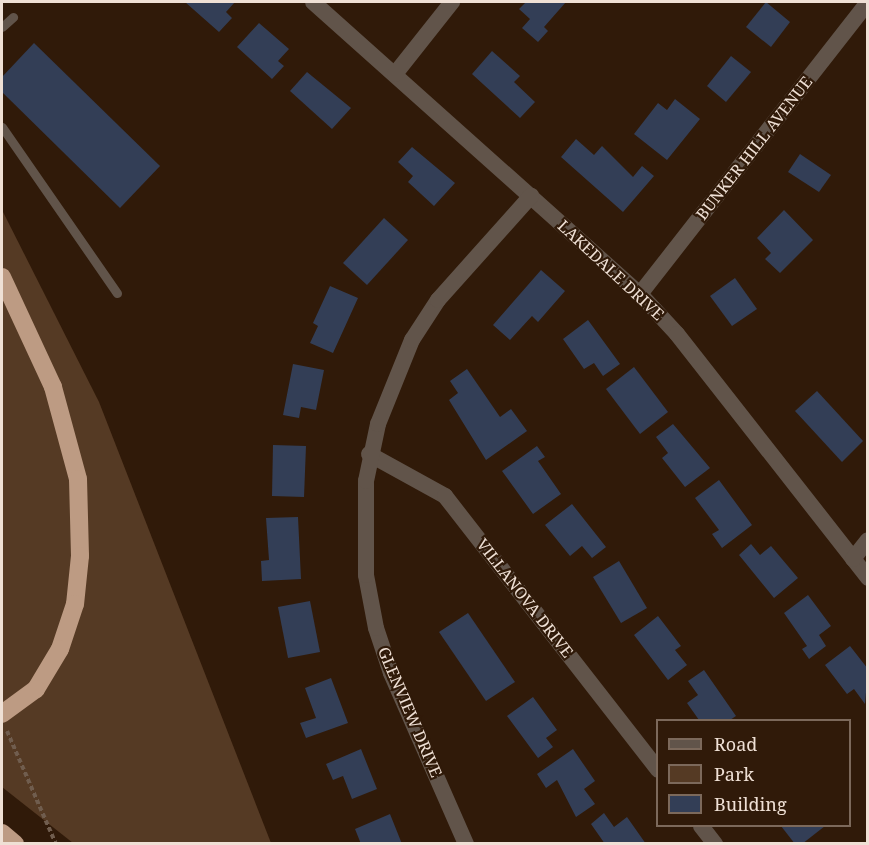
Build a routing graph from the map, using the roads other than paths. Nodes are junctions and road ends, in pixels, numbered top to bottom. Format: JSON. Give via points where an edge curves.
{"nodes":[{"id":1,"x":313,"y":2,"type":"edge"},
{"id":2,"x":452,"y":2,"type":"edge"},
{"id":3,"x":867,"y":2,"type":"edge"},
{"id":4,"x":13,"y":17,"type":"dead end"},
{"id":5,"x":2,"y":27,"type":"edge"},
{"id":6,"x":395,"y":74,"type":"junction"},
{"id":7,"x":2,"y":127,"type":"edge"},
{"id":8,"x":531,"y":195,"type":"junction"},
{"id":9,"x":2,"y":277,"type":"edge"},
{"id":10,"x":117,"y":293,"type":"dead end"},
{"id":11,"x":640,"y":294,"type":"junction"},
{"id":12,"x":369,"y":454,"type":"junction"},
{"id":13,"x":867,"y":540,"type":"edge"},
{"id":14,"x":853,"y":559,"type":"junction"},
{"id":15,"x":867,"y":578,"type":"edge"},
{"id":16,"x":4,"y":721,"type":"edge"},
{"id":17,"x":656,"y":769,"type":"edge"},
{"id":18,"x":703,"y":827,"type":"edge"},
{"id":19,"x":2,"y":833,"type":"edge"},
{"id":20,"x":15,"y":843,"type":"edge"},
{"id":21,"x":466,"y":843,"type":"edge"},
{"id":22,"x":715,"y":843,"type":"edge"}],
"edges":[{"from":1,"to":6,"type":"street","name":"LAKEDALE DRIVE"},
{"from":2,"to":6,"type":"street"},
{"from":3,"to":11,"type":"street","name":"BUNKER HILL AVENUE"},
{"from":4,"to":5,"type":"lane"},
{"from":6,"to":8,"type":"street","name":"LAKEDALE DRIVE"},
{"from":7,"to":10,"type":"lane"},
{"from":8,"to":11,"type":"street","name":"LAKEDALE DRIVE"},
{"from":8,"to":12,"type":"street","name":"GLENVIEW DRIVE","via":[[438,300],[412,340],[392,383]]},
{"from":9,"to":16,"type":"highway","via":[[53,387],[78,479],[80,556],[75,604],[60,649],[36,689]]},
{"from":11,"to":14,"type":"street","name":"LAKEDALE DRIVE","via":[[677,334]]},
{"from":12,"to":17,"type":"street","name":"VILLANOVA DRIVE","via":[[445,496]]},
{"from":12,"to":21,"type":"street","name":"GLENVIEW DRIVE","via":[[363,521],[366,575],[376,628],[391,673]]},
{"from":13,"to":14,"type":"street"},
{"from":14,"to":15,"type":"street","name":"LAKEDALE DRIVE"},
{"from":18,"to":22,"type":"street"},
{"from":19,"to":20,"type":"highway"}]}
